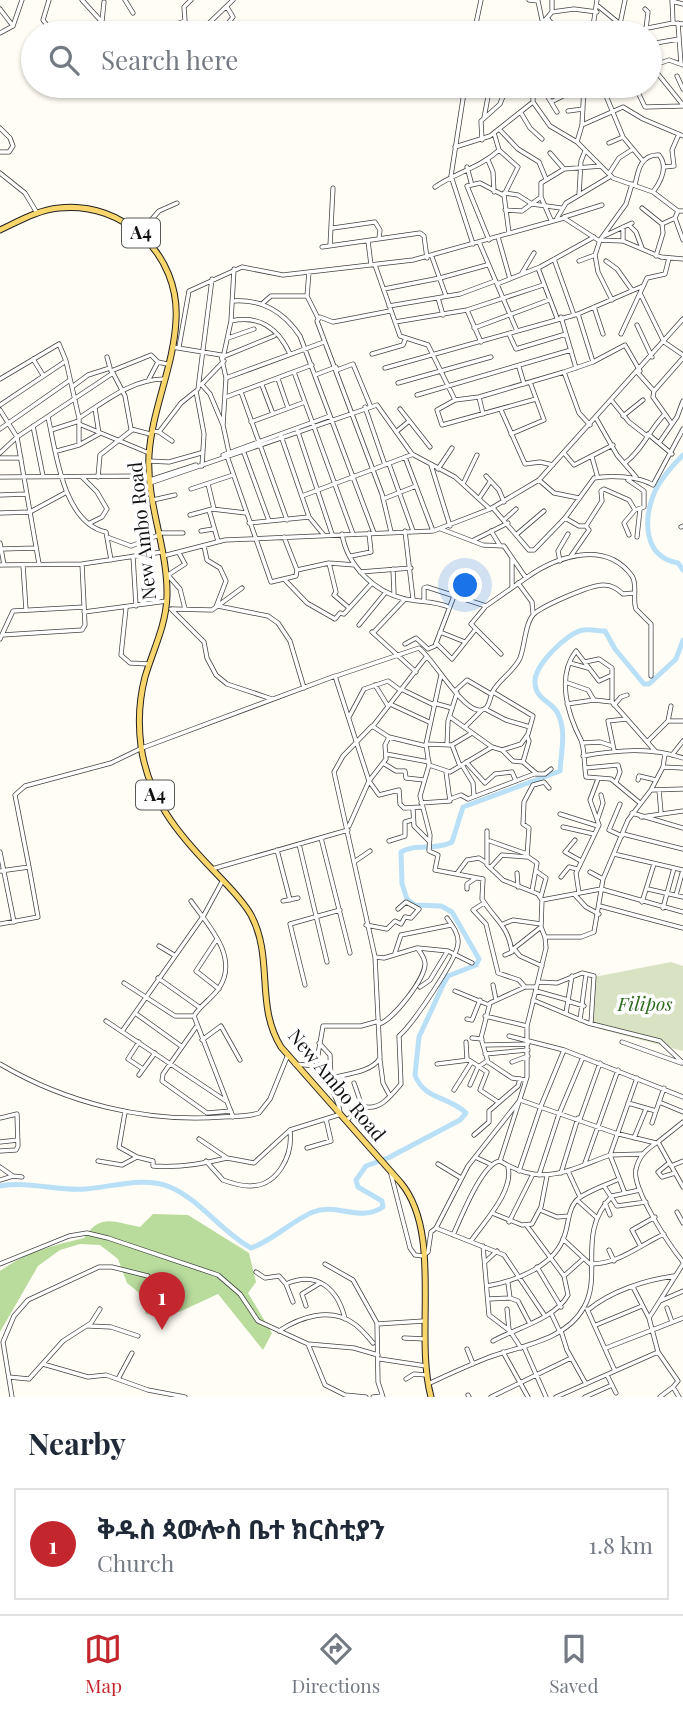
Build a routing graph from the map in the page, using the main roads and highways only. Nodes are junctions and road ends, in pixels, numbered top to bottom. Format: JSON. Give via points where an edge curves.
{"nodes":[{"id":1,"x":0,"y":230,"type":"edge"},
{"id":2,"x":431,"y":1397,"type":"edge"}],
"edges":[{"from":1,"to":2,"type":"main road","name":"New Ambo Road","number":"A4","via":[[60,208],[94,210],[120,219],[140,233],[160,255],[173,285],[175,347],[163,379],[149,453],[168,606],[140,705],[148,776],[164,812],[246,906],[264,954],[268,1020],[287,1057],[407,1191],[419,1213]]}]}
